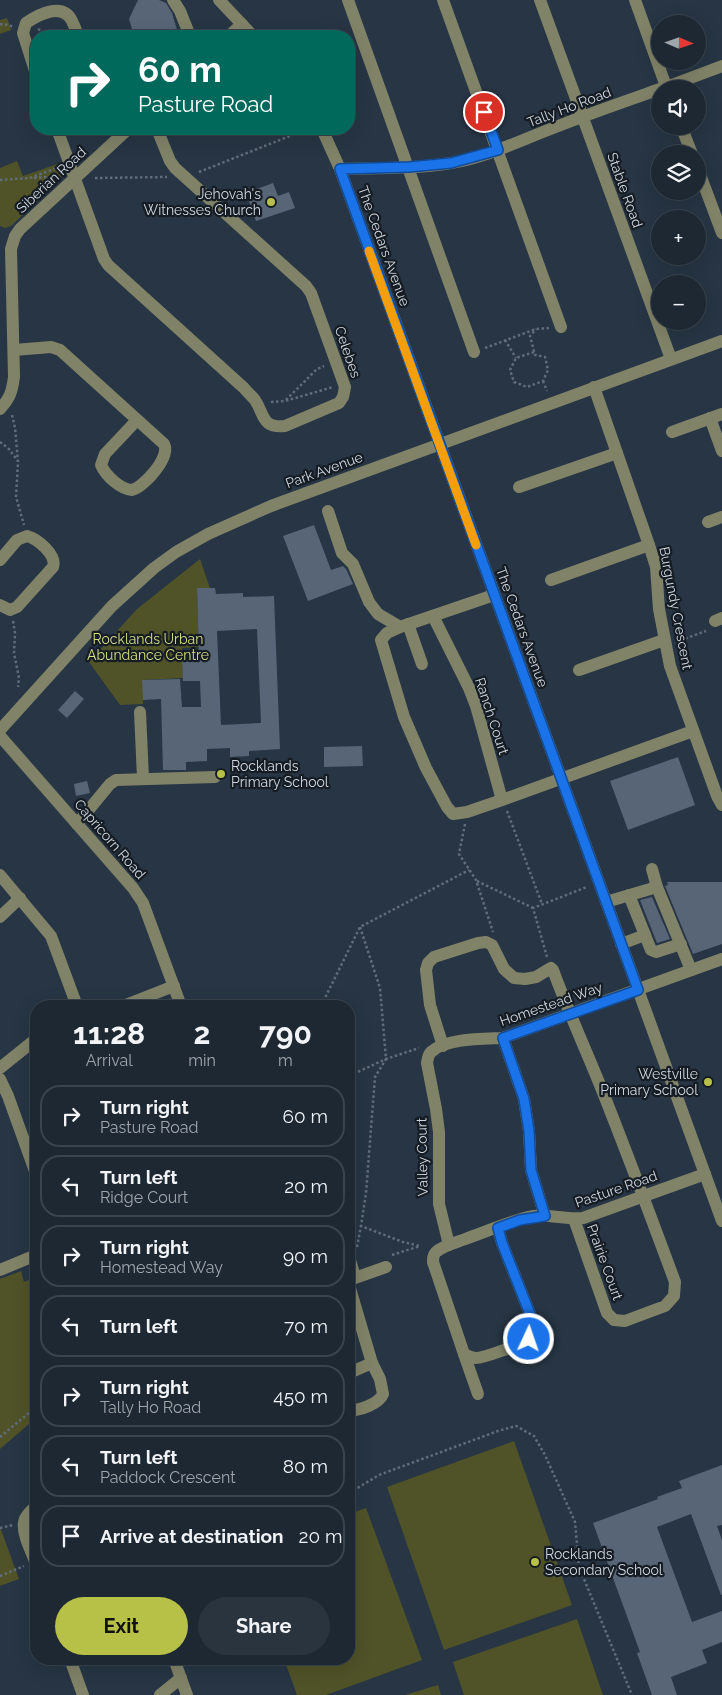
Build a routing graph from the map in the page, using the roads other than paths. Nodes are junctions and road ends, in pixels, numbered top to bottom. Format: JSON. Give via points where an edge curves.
{"nodes":[{"id":1,"x":172,"y":0,"type":"edge"},
{"id":2,"x":219,"y":0,"type":"edge"},
{"id":3,"x":348,"y":0,"type":"edge"},
{"id":4,"x":443,"y":0,"type":"edge"},
{"id":5,"x":540,"y":0,"type":"edge"},
{"id":6,"x":635,"y":0,"type":"edge"},
{"id":7,"x":242,"y":24,"type":"junction"},
{"id":8,"x":76,"y":30,"type":"edge"},
{"id":9,"x":188,"y":30,"type":"edge"},
{"id":10,"x":236,"y":30,"type":"edge"},
{"id":11,"x":248,"y":30,"type":"edge"},
{"id":12,"x":30,"y":56,"type":"edge"},
{"id":13,"x":722,"y":66,"type":"edge"},
{"id":14,"x":661,"y":80,"type":"edge"},
{"id":15,"x":685,"y":80,"type":"edge"},
{"id":16,"x":651,"y":92,"type":"edge"},
{"id":17,"x":582,"y":116,"type":"junction"},
{"id":18,"x":59,"y":135,"type":"edge"},
{"id":19,"x":122,"y":135,"type":"edge"},
{"id":20,"x":159,"y":135,"type":"edge"},
{"id":21,"x":325,"y":135,"type":"edge"},
{"id":22,"x":498,"y":150,"type":"junction"},
{"id":23,"x":409,"y":167,"type":"junction"},
{"id":24,"x":340,"y":169,"type":"junction"},
{"id":25,"x":76,"y":178,"type":"junction"},
{"id":26,"x":706,"y":190,"type":"edge"},
{"id":27,"x":722,"y":233,"type":"edge"},
{"id":28,"x":0,"y":239,"type":"edge"},
{"id":29,"x":11,"y":249,"type":"junction"},
{"id":30,"x":561,"y":327,"type":"road end"},
{"id":31,"x":722,"y":340,"type":"edge"},
{"id":32,"x":14,"y":350,"type":"junction"},
{"id":33,"x":474,"y":352,"type":"road end"},
{"id":34,"x":671,"y":359,"type":"junction"},
{"id":35,"x":594,"y":387,"type":"junction"},
{"id":36,"x":0,"y":408,"type":"edge"},
{"id":37,"x":716,"y":416,"type":"edge"},
{"id":38,"x":137,"y":420,"type":"junction"},
{"id":39,"x":672,"y":432,"type":"dead end"},
{"id":40,"x":440,"y":444,"type":"junction"},
{"id":41,"x":722,"y":451,"type":"edge"},
{"id":42,"x":617,"y":453,"type":"junction"},
{"id":43,"x":520,"y":487,"type":"dead end"},
{"id":44,"x":328,"y":511,"type":"dead end"},
{"id":45,"x":722,"y":517,"type":"edge"},
{"id":46,"x":708,"y":522,"type":"dead end"},
{"id":47,"x":650,"y":545,"type":"junction"},
{"id":48,"x":0,"y":560,"type":"edge"},
{"id":49,"x":551,"y":580,"type":"dead end"},
{"id":50,"x":494,"y":595,"type":"junction"},
{"id":51,"x":5,"y":608,"type":"edge"},
{"id":52,"x":433,"y":616,"type":"junction"},
{"id":53,"x":404,"y":625,"type":"junction"},
{"id":54,"x":665,"y":643,"type":"junction"},
{"id":55,"x":422,"y":664,"type":"dead end"},
{"id":56,"x":579,"y":670,"type":"dead end"},
{"id":57,"x":140,"y":712,"type":"dead end"},
{"id":58,"x":0,"y":730,"type":"edge"},
{"id":59,"x":693,"y":731,"type":"junction"},
{"id":60,"x":0,"y":736,"type":"edge"},
{"id":61,"x":215,"y":777,"type":"dead end"},
{"id":62,"x":143,"y":778,"type":"junction"},
{"id":63,"x":561,"y":779,"type":"junction"},
{"id":64,"x":502,"y":800,"type":"junction"},
{"id":65,"x":722,"y":805,"type":"edge"},
{"id":66,"x":77,"y":824,"type":"junction"},
{"id":67,"x":652,"y":869,"type":"dead end"},
{"id":68,"x":0,"y":875,"type":"edge"},
{"id":69,"x":657,"y":887,"type":"junction"},
{"id":70,"x":629,"y":895,"type":"junction"},
{"id":71,"x":20,"y":898,"type":"junction"},
{"id":72,"x":606,"y":902,"type":"junction"},
{"id":73,"x":0,"y":917,"type":"edge"},
{"id":74,"x":645,"y":935,"type":"junction"},
{"id":75,"x":621,"y":944,"type":"junction"},
{"id":76,"x":681,"y":944,"type":"junction"},
{"id":77,"x":722,"y":958,"type":"edge"},
{"id":78,"x":692,"y":970,"type":"junction"},
{"id":79,"x":174,"y":986,"type":"junction"},
{"id":80,"x":638,"y":990,"type":"junction"},
{"id":81,"x":74,"y":1000,"type":"edge"},
{"id":82,"x":138,"y":1000,"type":"edge"},
{"id":83,"x":179,"y":1000,"type":"edge"},
{"id":84,"x":569,"y":1014,"type":"junction"},
{"id":85,"x":503,"y":1038,"type":"junction"},
{"id":86,"x":30,"y":1044,"type":"edge"},
{"id":87,"x":443,"y":1046,"type":"junction"},
{"id":88,"x":0,"y":1068,"type":"edge"},
{"id":89,"x":0,"y":1080,"type":"edge"},
{"id":90,"x":30,"y":1157,"type":"edge"},
{"id":91,"x":705,"y":1174,"type":"junction"},
{"id":92,"x":643,"y":1196,"type":"junction"},
{"id":93,"x":545,"y":1216,"type":"junction"},
{"id":94,"x":574,"y":1219,"type":"junction"},
{"id":95,"x":722,"y":1221,"type":"edge"},
{"id":96,"x":498,"y":1228,"type":"junction"},
{"id":97,"x":449,"y":1245,"type":"junction"},
{"id":98,"x":30,"y":1258,"type":"edge"},
{"id":99,"x":386,"y":1262,"type":"road end"},
{"id":100,"x":0,"y":1270,"type":"edge"},
{"id":101,"x":355,"y":1279,"type":"edge"},
{"id":102,"x":355,"y":1297,"type":"edge"},
{"id":103,"x":464,"y":1354,"type":"junction"},
{"id":104,"x":372,"y":1363,"type":"junction"},
{"id":105,"x":355,"y":1370,"type":"edge"},
{"id":106,"x":478,"y":1394,"type":"dead end"},
{"id":107,"x":355,"y":1411,"type":"edge"},
{"id":108,"x":30,"y":1512,"type":"edge"},
{"id":109,"x":30,"y":1546,"type":"edge"},
{"id":110,"x":72,"y":1665,"type":"edge"},
{"id":111,"x":176,"y":1665,"type":"edge"},
{"id":112,"x":181,"y":1678,"type":"junction"},
{"id":113,"x":83,"y":1695,"type":"edge"},
{"id":114,"x":160,"y":1695,"type":"edge"},
{"id":115,"x":188,"y":1695,"type":"edge"}],
"edges":[{"from":1,"to":9,"type":"street"},
{"from":2,"to":7,"type":"street"},
{"from":3,"to":23,"type":"street"},
{"from":4,"to":22,"type":"street"},
{"from":5,"to":17,"type":"street","name":"Stable Road"},
{"from":6,"to":14,"type":"street"},
{"from":7,"to":10,"type":"street"},
{"from":7,"to":11,"type":"street"},
{"from":8,"to":12,"type":"street","via":[[69,16],[60,11],[49,12],[26,23],[23,34]]},
{"from":13,"to":15,"type":"street","name":"Tally Ho Road"},
{"from":16,"to":17,"type":"street","name":"Tally Ho Road"},
{"from":17,"to":22,"type":"street","name":"Tally Ho Road"},
{"from":17,"to":34,"type":"street","name":"Stable Road"},
{"from":18,"to":25,"type":"street","name":"Celebes"},
{"from":19,"to":25,"type":"street","name":"Siberian Road"},
{"from":20,"to":25,"type":"street","name":"Celebes","via":[[170,161],[185,177],[306,286],[344,383],[345,391],[339,403],[285,426],[268,423],[244,388],[108,265]]},
{"from":21,"to":24,"type":"street","name":"The Cedars Avenue"},
{"from":22,"to":23,"type":"street","name":"Tally Ho Road","via":[[451,163]]},
{"from":22,"to":30,"type":"street"},
{"from":23,"to":24,"type":"street","name":"Tally Ho Road"},
{"from":23,"to":33,"type":"street"},
{"from":24,"to":40,"type":"street","name":"The Cedars Avenue"},
{"from":25,"to":29,"type":"street","name":"Siberian Road","via":[[18,232]]},
{"from":26,"to":27,"type":"street"},
{"from":28,"to":29,"type":"street"},
{"from":29,"to":32,"type":"street"},
{"from":31,"to":34,"type":"street","name":"Park Avenue"},
{"from":32,"to":36,"type":"street","via":[[13,388],[9,399]]},
{"from":32,"to":38,"type":"street","via":[[51,347],[60,350]]},
{"from":34,"to":35,"type":"street","name":"Park Avenue"},
{"from":35,"to":40,"type":"street","name":"Park Avenue"},
{"from":35,"to":42,"type":"street","name":"Burgundy Crescent"},
{"from":37,"to":39,"type":"street"},
{"from":37,"to":41,"type":"street"},
{"from":38,"to":38,"type":"street","via":[[105,454],[101,465],[122,488],[132,490],[140,486],[164,459],[166,449]]},
{"from":40,"to":50,"type":"street","name":"The Cedars Avenue"},
{"from":40,"to":58,"type":"street","name":"Park Avenue","via":[[271,506],[176,552],[112,606]]},
{"from":42,"to":43,"type":"street"},
{"from":42,"to":47,"type":"street","name":"Burgundy Crescent"},
{"from":44,"to":53,"type":"street","via":[[342,553],[351,561],[372,608]]},
{"from":45,"to":46,"type":"street"},
{"from":47,"to":49,"type":"street"},
{"from":47,"to":54,"type":"street","name":"Burgundy Crescent","via":[[656,567]]},
{"from":48,"to":51,"type":"street","via":[[18,540],[27,536],[53,556],[54,564],[17,607]]},
{"from":50,"to":52,"type":"street"},
{"from":50,"to":63,"type":"street","name":"The Cedars Avenue"},
{"from":52,"to":53,"type":"street"},
{"from":52,"to":64,"type":"street","name":"Ranch Court","via":[[476,706]]},
{"from":53,"to":55,"type":"street"},
{"from":53,"to":64,"type":"street","via":[[382,637],[381,642],[404,717],[447,807],[453,814]]},
{"from":54,"to":56,"type":"street"},
{"from":54,"to":59,"type":"street","name":"Burgundy Crescent"},
{"from":57,"to":62,"type":"street"},
{"from":59,"to":63,"type":"street"},
{"from":59,"to":65,"type":"street","name":"Burgundy Crescent"},
{"from":60,"to":66,"type":"street","name":"Capricorn Road"},
{"from":61,"to":62,"type":"street"},
{"from":62,"to":66,"type":"street","via":[[114,780]]},
{"from":63,"to":64,"type":"street"},
{"from":63,"to":72,"type":"street","name":"The Cedars Avenue"},
{"from":66,"to":79,"type":"street","name":"Capricorn Road","via":[[143,903]]},
{"from":67,"to":69,"type":"street"},
{"from":68,"to":71,"type":"street"},
{"from":69,"to":70,"type":"street"},
{"from":69,"to":76,"type":"street"},
{"from":70,"to":72,"type":"street"},
{"from":70,"to":74,"type":"street"},
{"from":71,"to":73,"type":"street"},
{"from":71,"to":81,"type":"street","via":[[51,936]]},
{"from":72,"to":75,"type":"street","name":"The Cedars Avenue"},
{"from":74,"to":75,"type":"street"},
{"from":74,"to":76,"type":"street","via":[[655,952]]},
{"from":75,"to":80,"type":"street","name":"The Cedars Avenue"},
{"from":76,"to":78,"type":"street"},
{"from":77,"to":78,"type":"street","name":"Homestead Way"},
{"from":78,"to":80,"type":"street","name":"Homestead Way"},
{"from":79,"to":82,"type":"street"},
{"from":79,"to":83,"type":"street","name":"Capricorn Road"},
{"from":80,"to":84,"type":"street","name":"Homestead Way"},
{"from":80,"to":91,"type":"street","name":"The Cedars Avenue"},
{"from":84,"to":85,"type":"street","name":"Homestead Way"},
{"from":84,"to":87,"type":"street","name":"Prairie Court","via":[[551,968],[536,977],[514,978],[504,969],[492,945],[478,943],[434,957],[428,963],[430,1005]]},
{"from":84,"to":92,"type":"street","name":"Prairie Court","via":[[588,1054]]},
{"from":85,"to":87,"type":"street","name":"Homestead Way","via":[[468,1040]]},
{"from":85,"to":93,"type":"street","via":[[524,1099],[531,1170]]},
{"from":86,"to":88,"type":"street"},
{"from":87,"to":97,"type":"street","name":"Valley Court","via":[[431,1051],[427,1063],[439,1132],[438,1204]]},
{"from":89,"to":90,"type":"street"},
{"from":91,"to":92,"type":"street","name":"Pasture Road"},
{"from":91,"to":95,"type":"street","name":"The Cedars Avenue"},
{"from":92,"to":94,"type":"street","name":"Pasture Road"},
{"from":92,"to":94,"type":"street","name":"Prairie Court","via":[[675,1282],[674,1296],[665,1306],[625,1321],[614,1320],[607,1314]]},
{"from":93,"to":94,"type":"street","name":"Pasture Road"},
{"from":93,"to":96,"type":"street","name":"Pasture Road"},
{"from":96,"to":97,"type":"street","name":"Pasture Road"},
{"from":96,"to":103,"type":"street","via":[[534,1324],[533,1333],[523,1343],[481,1357]]},
{"from":97,"to":103,"type":"street","name":"Pasture Road","via":[[436,1252],[432,1262]]},
{"from":98,"to":100,"type":"street"},
{"from":99,"to":101,"type":"street"},
{"from":102,"to":104,"type":"street"},
{"from":103,"to":106,"type":"street"},
{"from":104,"to":105,"type":"street"},
{"from":104,"to":107,"type":"street","via":[[382,1385],[382,1397]]},
{"from":108,"to":109,"type":"street","via":[[24,1522]]},
{"from":110,"to":113,"type":"street"},
{"from":111,"to":112,"type":"street"},
{"from":112,"to":114,"type":"street"},
{"from":112,"to":115,"type":"street"}]}
